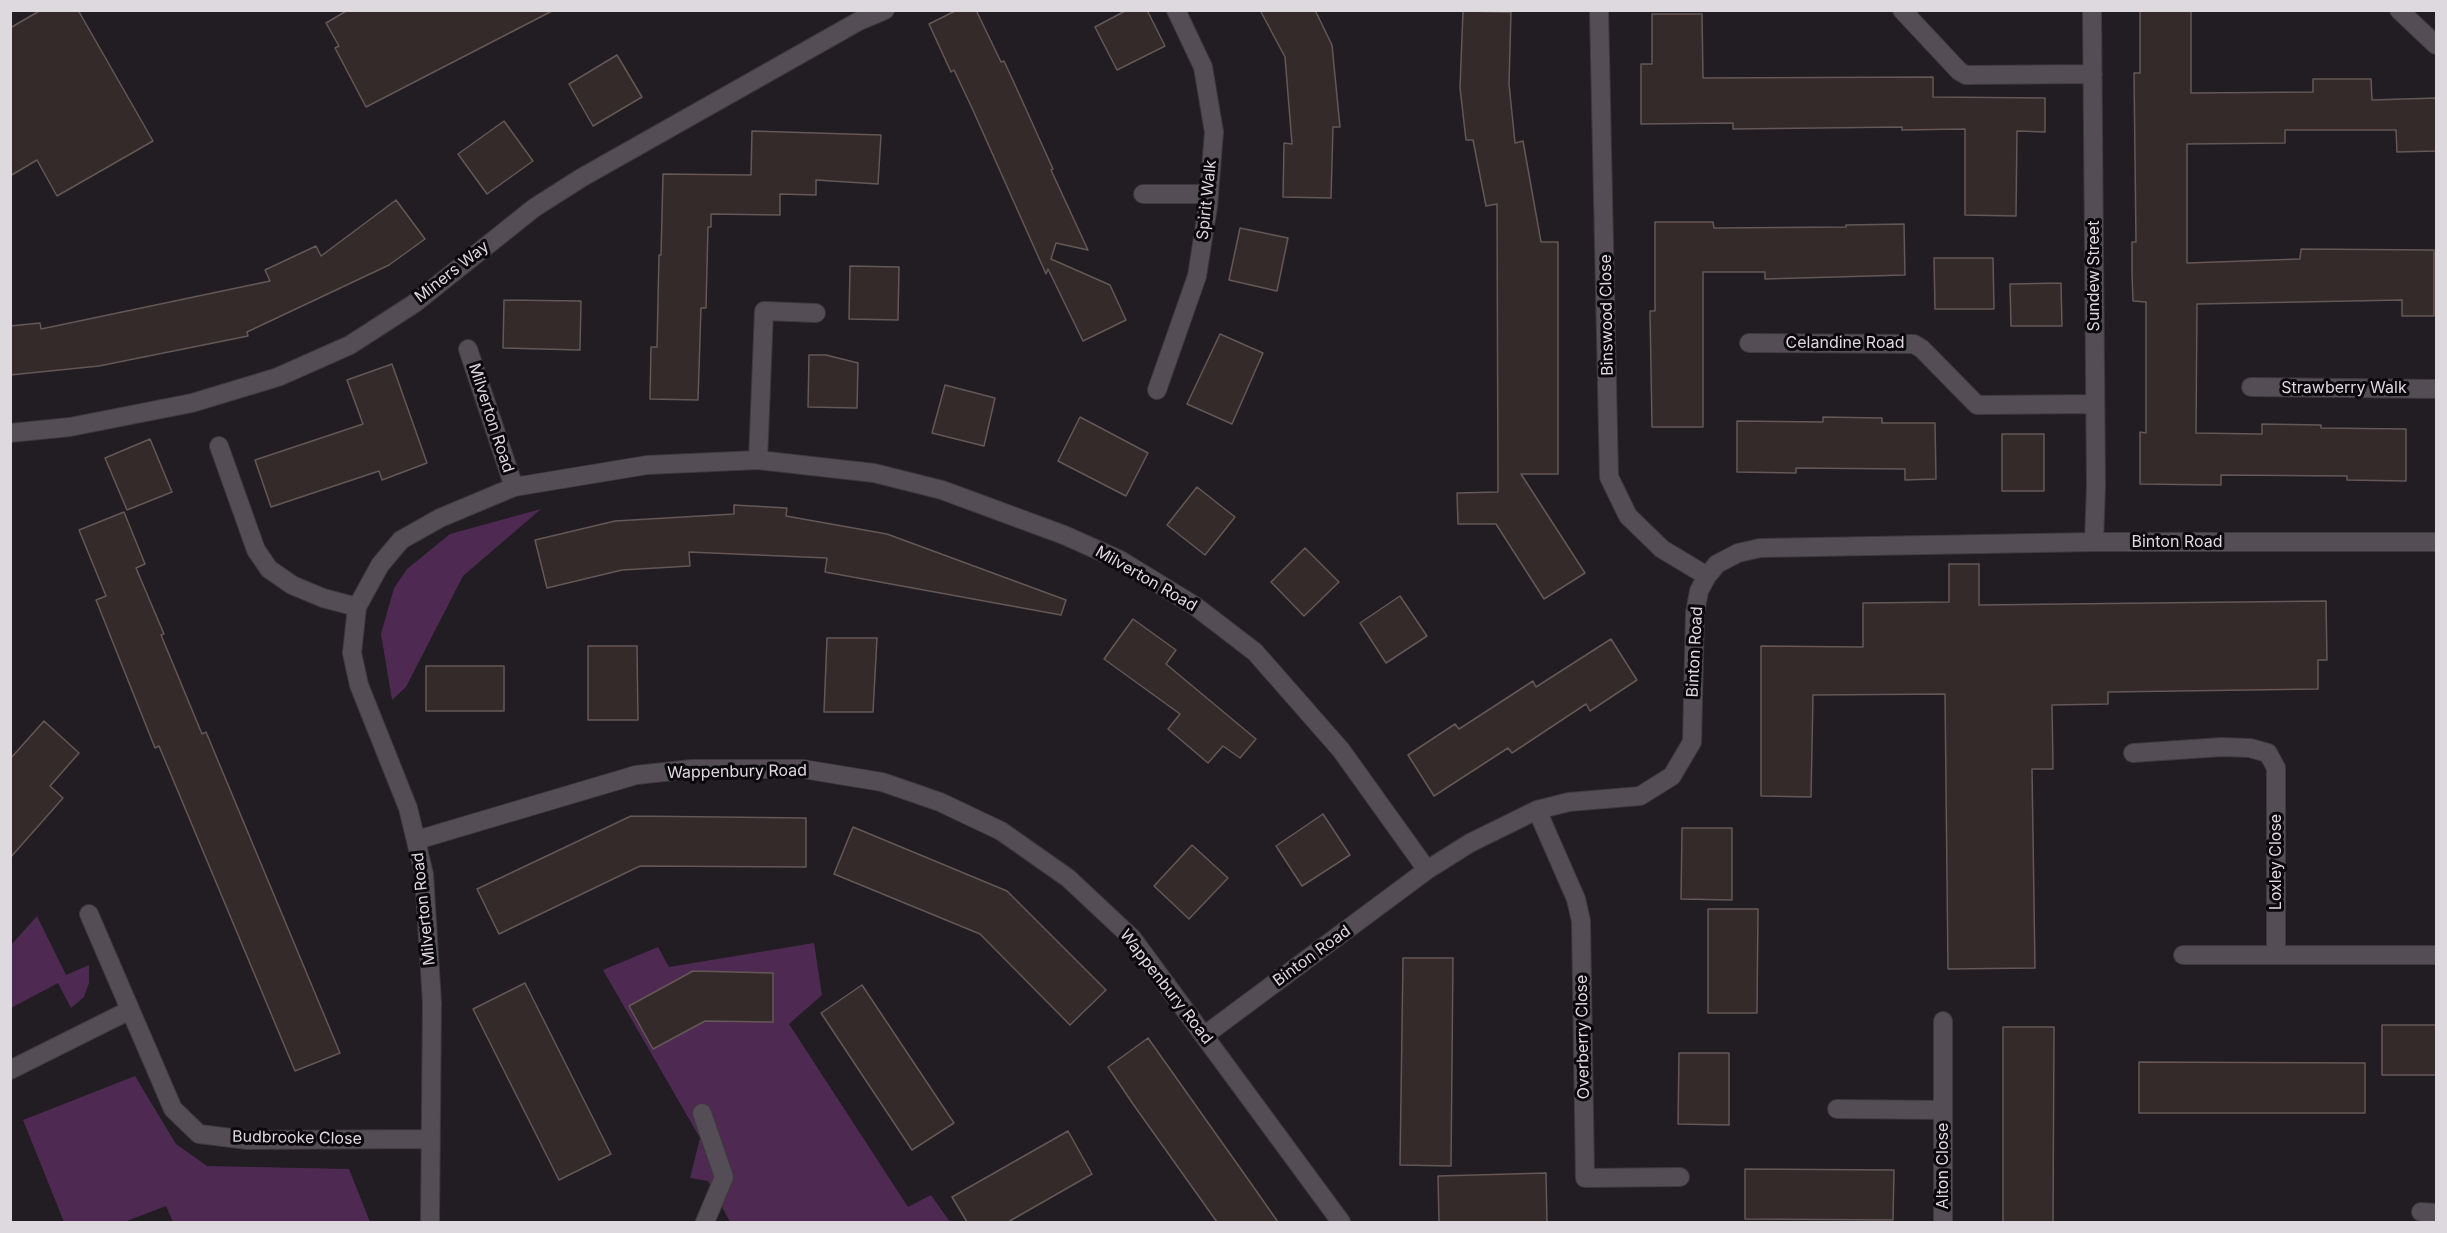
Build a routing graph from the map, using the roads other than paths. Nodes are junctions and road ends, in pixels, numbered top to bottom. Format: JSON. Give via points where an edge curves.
{"nodes":[{"id":1,"x":885,"y":10,"type":"edge"},
{"id":2,"x":1176,"y":10,"type":"edge"},
{"id":3,"x":1599,"y":10,"type":"edge"},
{"id":4,"x":1902,"y":10,"type":"edge"},
{"id":5,"x":2092,"y":10,"type":"edge"},
{"id":6,"x":2399,"y":10,"type":"edge"},
{"id":7,"x":856,"y":16,"type":"edge"},
{"id":8,"x":2436,"y":45,"type":"edge"},
{"id":9,"x":2093,"y":74,"type":"junction"},
{"id":10,"x":1143,"y":194,"type":"dead end"},
{"id":11,"x":1209,"y":194,"type":"junction"},
{"id":12,"x":816,"y":313,"type":"dead end"},
{"id":13,"x":1749,"y":343,"type":"dead end"},
{"id":14,"x":468,"y":349,"type":"dead end"},
{"id":15,"x":2251,"y":387,"type":"dead end"},
{"id":16,"x":2436,"y":389,"type":"edge"},
{"id":17,"x":1157,"y":390,"type":"dead end"},
{"id":18,"x":2095,"y":404,"type":"junction"},
{"id":19,"x":10,"y":433,"type":"edge"},
{"id":20,"x":219,"y":446,"type":"dead end"},
{"id":21,"x":758,"y":460,"type":"junction"},
{"id":22,"x":514,"y":487,"type":"junction"},
{"id":23,"x":2094,"y":542,"type":"junction"},
{"id":24,"x":2436,"y":542,"type":"edge"},
{"id":25,"x":1707,"y":576,"type":"junction"},
{"id":26,"x":357,"y":607,"type":"junction"},
{"id":27,"x":2133,"y":753,"type":"dead end"},
{"id":28,"x":1537,"y":810,"type":"junction"},
{"id":29,"x":417,"y":840,"type":"junction"},
{"id":30,"x":1427,"y":870,"type":"junction"},
{"id":31,"x":89,"y":914,"type":"dead end"},
{"id":32,"x":2183,"y":955,"type":"dead end"},
{"id":33,"x":2276,"y":955,"type":"junction"},
{"id":34,"x":2436,"y":955,"type":"edge"},
{"id":35,"x":130,"y":1010,"type":"junction"},
{"id":36,"x":1942,"y":1021,"type":"dead end"},
{"id":37,"x":1204,"y":1035,"type":"junction"},
{"id":38,"x":10,"y":1070,"type":"edge"},
{"id":39,"x":1837,"y":1110,"type":"dead end"},
{"id":40,"x":1943,"y":1110,"type":"junction"},
{"id":41,"x":702,"y":1113,"type":"dead end"},
{"id":42,"x":431,"y":1139,"type":"junction"},
{"id":43,"x":1680,"y":1177,"type":"dead end"},
{"id":44,"x":430,"y":1222,"type":"edge"},
{"id":45,"x":705,"y":1222,"type":"edge"},
{"id":46,"x":1341,"y":1222,"type":"edge"},
{"id":47,"x":1943,"y":1222,"type":"edge"}],
"edges":[{"from":1,"to":7,"type":"street","name":"Miners Way"},
{"from":2,"to":11,"type":"street","name":"Spirit Walk","via":[[1206,78],[1214,132]]},
{"from":3,"to":25,"type":"street","name":"Binswood Close","via":[[1609,477],[1628,516],[1662,549]]},
{"from":4,"to":9,"type":"street","via":[[1966,75]]},
{"from":5,"to":9,"type":"street","name":"Sundew Street"},
{"from":6,"to":8,"type":"street"},
{"from":7,"to":19,"type":"street","name":"Miners Way","via":[[534,208],[415,303],[350,345],[278,377],[192,403],[70,427]]},
{"from":9,"to":18,"type":"street","name":"Sundew Street"},
{"from":10,"to":11,"type":"street"},
{"from":11,"to":17,"type":"street","name":"Spirit Walk","via":[[1197,276]]},
{"from":12,"to":21,"type":"street","via":[[764,311]]},
{"from":13,"to":18,"type":"street","name":"Celandine Road","via":[[1914,344],[1977,405]]},
{"from":14,"to":22,"type":"street","name":"Milverton Road"},
{"from":15,"to":16,"type":"street","name":"Strawberry Walk"},
{"from":18,"to":23,"type":"street","name":"Sundew Street"},
{"from":20,"to":26,"type":"street","via":[[256,550],[269,569],[292,585]]},
{"from":21,"to":22,"type":"street","name":"Milverton Road","via":[[647,465]]},
{"from":21,"to":30,"type":"street","name":"Milverton Road","via":[[874,472],[942,490],[1120,560],[1195,606],[1255,652],[1341,750]]},
{"from":22,"to":26,"type":"street","name":"Milverton Road","via":[[440,518],[401,540],[380,565]]},
{"from":23,"to":24,"type":"street","name":"Binton Road"},
{"from":23,"to":25,"type":"street","name":"Binton Road","via":[[1760,548],[1738,553],[1718,564]]},
{"from":25,"to":28,"type":"street","name":"Binton Road","via":[[1695,613],[1692,742],[1672,776],[1640,796],[1569,802]]},
{"from":26,"to":29,"type":"street","name":"Milverton Road","via":[[352,653],[359,685]]},
{"from":27,"to":33,"type":"street","name":"Loxley Close","via":[[2222,747],[2268,753],[2276,768]]},
{"from":28,"to":30,"type":"street","name":"Binton Road","via":[[1478,838]]},
{"from":28,"to":43,"type":"street","name":"Overberry Close","via":[[1576,899],[1581,921],[1585,1178]]},
{"from":29,"to":37,"type":"street","name":"Wappenbury Road","via":[[636,775],[692,769],[803,769],[882,782],[940,802],[1001,831],[1068,878],[1132,938]]},
{"from":29,"to":42,"type":"street","name":"Milverton Road","via":[[424,874],[432,1003]]},
{"from":30,"to":37,"type":"street","name":"Binton Road"},
{"from":31,"to":35,"type":"street","name":"Budbrooke Close"},
{"from":32,"to":33,"type":"street"},
{"from":33,"to":34,"type":"street"},
{"from":35,"to":38,"type":"street"},
{"from":35,"to":42,"type":"street","name":"Budbrooke Close","via":[[173,1109],[199,1134],[248,1140]]},
{"from":36,"to":40,"type":"street","name":"Alton Close"},
{"from":37,"to":46,"type":"street","name":"Wappenbury Road"},
{"from":39,"to":40,"type":"street","name":"Alton Close"},
{"from":40,"to":47,"type":"street","name":"Alton Close"},
{"from":41,"to":45,"type":"street","via":[[724,1177]]},
{"from":42,"to":44,"type":"street","name":"Milverton Road"}]}
